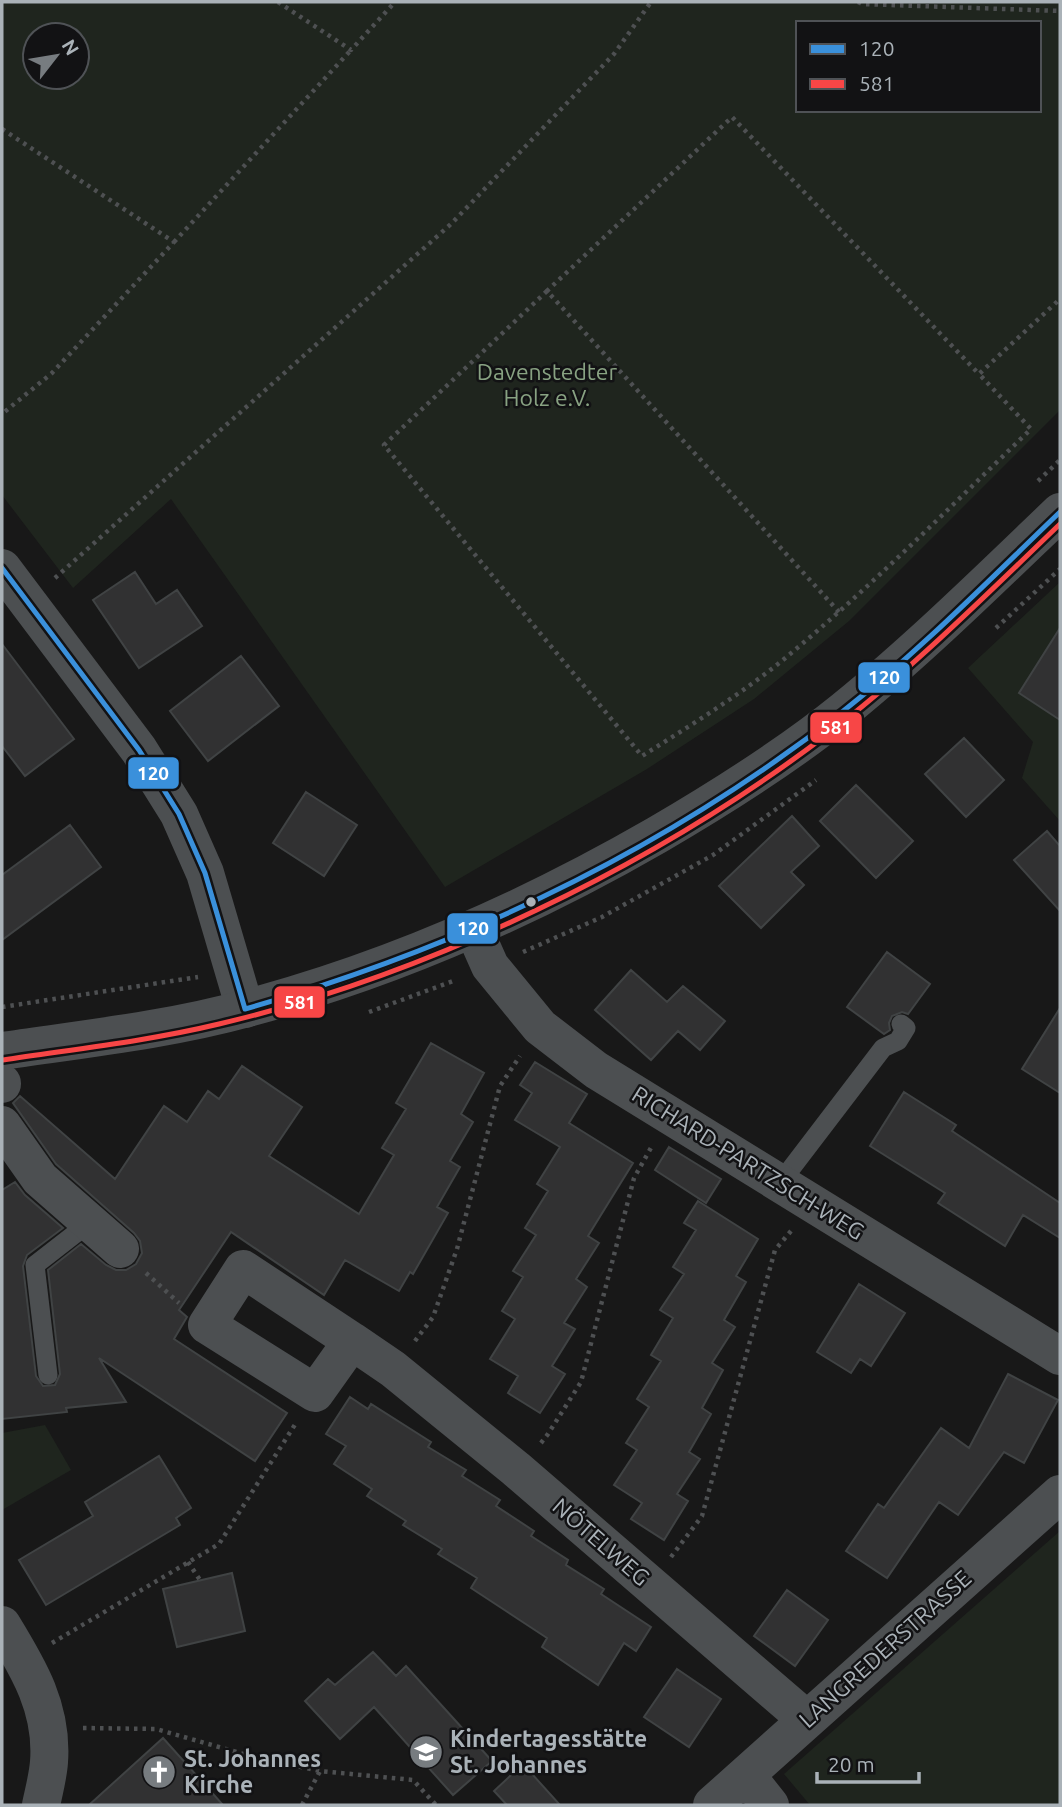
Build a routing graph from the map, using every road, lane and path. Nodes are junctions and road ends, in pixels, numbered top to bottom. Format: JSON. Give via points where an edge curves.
{"nodes":[{"id":1,"x":278,"y":2,"type":"edge"},
{"id":2,"x":396,"y":2,"type":"edge"},
{"id":3,"x":651,"y":2,"type":"edge"},
{"id":4,"x":858,"y":2,"type":"edge"},
{"id":5,"x":1060,"y":11,"type":"edge"},
{"id":6,"x":351,"y":50,"type":"junction"},
{"id":7,"x":2,"y":129,"type":"edge"},
{"id":8,"x":174,"y":242,"type":"junction"},
{"id":9,"x":547,"y":291,"type":"junction"},
{"id":10,"x":1060,"y":299,"type":"edge"},
{"id":11,"x":979,"y":374,"type":"junction"},
{"id":12,"x":2,"y":414,"type":"edge"},
{"id":13,"x":1060,"y":460,"type":"edge"},
{"id":14,"x":1032,"y":486,"type":"dead end"},
{"id":15,"x":1060,"y":512,"type":"edge"},
{"id":16,"x":2,"y":568,"type":"edge"},
{"id":17,"x":28,"y":602,"type":"junction"},
{"id":18,"x":839,"y":612,"type":"junction"},
{"id":19,"x":474,"y":930,"type":"junction"},
{"id":20,"x":245,"y":1009,"type":"junction"},
{"id":21,"x":901,"y":1024,"type":"dead end"},
{"id":22,"x":540,"y":1027,"type":"junction"},
{"id":23,"x":2,"y":1051,"type":"edge"},
{"id":24,"x":670,"y":1115,"type":"junction"},
{"id":25,"x":2,"y":1125,"type":"edge"},
{"id":26,"x":780,"y":1183,"type":"junction"},
{"id":27,"x":815,"y":1204,"type":"junction"},
{"id":28,"x":89,"y":1223,"type":"junction"},
{"id":29,"x":120,"y":1249,"type":"joint"},
{"id":30,"x":207,"y":1325,"type":"junction"},
{"id":31,"x":352,"y":1341,"type":"junction"},
{"id":32,"x":1060,"y":1356,"type":"edge"},
{"id":33,"x":393,"y":1369,"type":"junction"},
{"id":34,"x":48,"y":1374,"type":"dead end"},
{"id":35,"x":315,"y":1392,"type":"junction"},
{"id":36,"x":516,"y":1469,"type":"junction"},
{"id":37,"x":1060,"y":1494,"type":"edge"},
{"id":38,"x":188,"y":1562,"type":"junction"},
{"id":39,"x":200,"y":1580,"type":"dead end"},
{"id":40,"x":650,"y":1584,"type":"junction"},
{"id":41,"x":2,"y":1625,"type":"edge"},
{"id":42,"x":23,"y":1660,"type":"junction"},
{"id":43,"x":806,"y":1719,"type":"junction"},
{"id":44,"x":47,"y":1727,"type":"junction"},
{"id":45,"x":320,"y":1772,"type":"junction"},
{"id":46,"x":746,"y":1775,"type":"junction"},
{"id":47,"x":41,"y":1805,"type":"edge"},
{"id":48,"x":302,"y":1805,"type":"edge"},
{"id":49,"x":436,"y":1805,"type":"edge"},
{"id":50,"x":712,"y":1805,"type":"edge"},
{"id":51,"x":770,"y":1805,"type":"edge"}],
"edges":[{"from":1,"to":6,"type":"path"},
{"from":2,"to":6,"type":"path"},
{"from":3,"to":17,"type":"path","via":[[614,54],[451,224]]},
{"from":4,"to":5,"type":"path"},
{"from":6,"to":8,"type":"path"},
{"from":7,"to":8,"type":"path"},
{"from":8,"to":12,"type":"path","via":[[52,373]]},
{"from":9,"to":11,"type":"path","via":[[732,117]]},
{"from":9,"to":18,"type":"path"},
{"from":9,"to":18,"type":"path","via":[[384,445],[642,756],[765,673]]},
{"from":10,"to":11,"type":"path"},
{"from":11,"to":18,"type":"path","via":[[1031,429]]},
{"from":13,"to":14,"type":"path"},
{"from":15,"to":19,"type":"street","via":[[931,635],[843,711],[762,770],[608,863]]},
{"from":16,"to":17,"type":"street"},
{"from":17,"to":20,"type":"street","via":[[139,750],[179,814],[205,873]]},
{"from":19,"to":20,"type":"street","via":[[392,963]]},
{"from":19,"to":22,"type":"street","name":"RICHARD-PARTZSCH-WEG","via":[[491,966]]},
{"from":20,"to":23,"type":"street"},
{"from":21,"to":26,"type":"lane","via":[[906,1028],[898,1041],[883,1048]]},
{"from":22,"to":24,"type":"street","name":"RICHARD-PARTZSCH-WEG","via":[[596,1070]]},
{"from":22,"to":33,"type":"path","via":[[500,1086],[457,1249],[433,1317]]},
{"from":24,"to":26,"type":"street","name":"RICHARD-PARTZSCH-WEG"},
{"from":24,"to":36,"type":"path","via":[[634,1178],[581,1382],[548,1434]]},
{"from":25,"to":28,"type":"street","via":[[40,1180]]},
{"from":26,"to":27,"type":"street","name":"RICHARD-PARTZSCH-WEG"},
{"from":27,"to":32,"type":"street","name":"RICHARD-PARTZSCH-WEG"},
{"from":27,"to":40,"type":"path","via":[[775,1250],[702,1516]]},
{"from":28,"to":29,"type":"street"},
{"from":28,"to":34,"type":"lane","via":[[35,1265]]},
{"from":29,"to":30,"type":"path"},
{"from":30,"to":31,"type":"street","name":"NÖTELWEG","via":[[243,1269]]},
{"from":30,"to":35,"type":"street"},
{"from":31,"to":33,"type":"street","name":"NÖTELWEG"},
{"from":31,"to":35,"type":"street"},
{"from":33,"to":36,"type":"street","name":"NÖTELWEG"},
{"from":35,"to":38,"type":"path","via":[[219,1544]]},
{"from":36,"to":40,"type":"street","name":"NÖTELWEG"},
{"from":37,"to":43,"type":"street","name":"LANGREDERSTRASSE"},
{"from":38,"to":39,"type":"path"},
{"from":38,"to":42,"type":"path"},
{"from":40,"to":43,"type":"street","name":"NÖTELWEG"},
{"from":41,"to":42,"type":"street"},
{"from":42,"to":44,"type":"street","via":[[36,1683]]},
{"from":43,"to":46,"type":"street","name":"LANGREDERSTRASSE"},
{"from":44,"to":45,"type":"path","via":[[156,1730]]},
{"from":44,"to":47,"type":"street","via":[[49,1762]]},
{"from":45,"to":48,"type":"path"},
{"from":45,"to":49,"type":"path","via":[[413,1780]]},
{"from":46,"to":50,"type":"street","name":"LANGREDERSTRASSE"},
{"from":46,"to":51,"type":"street"}]}
